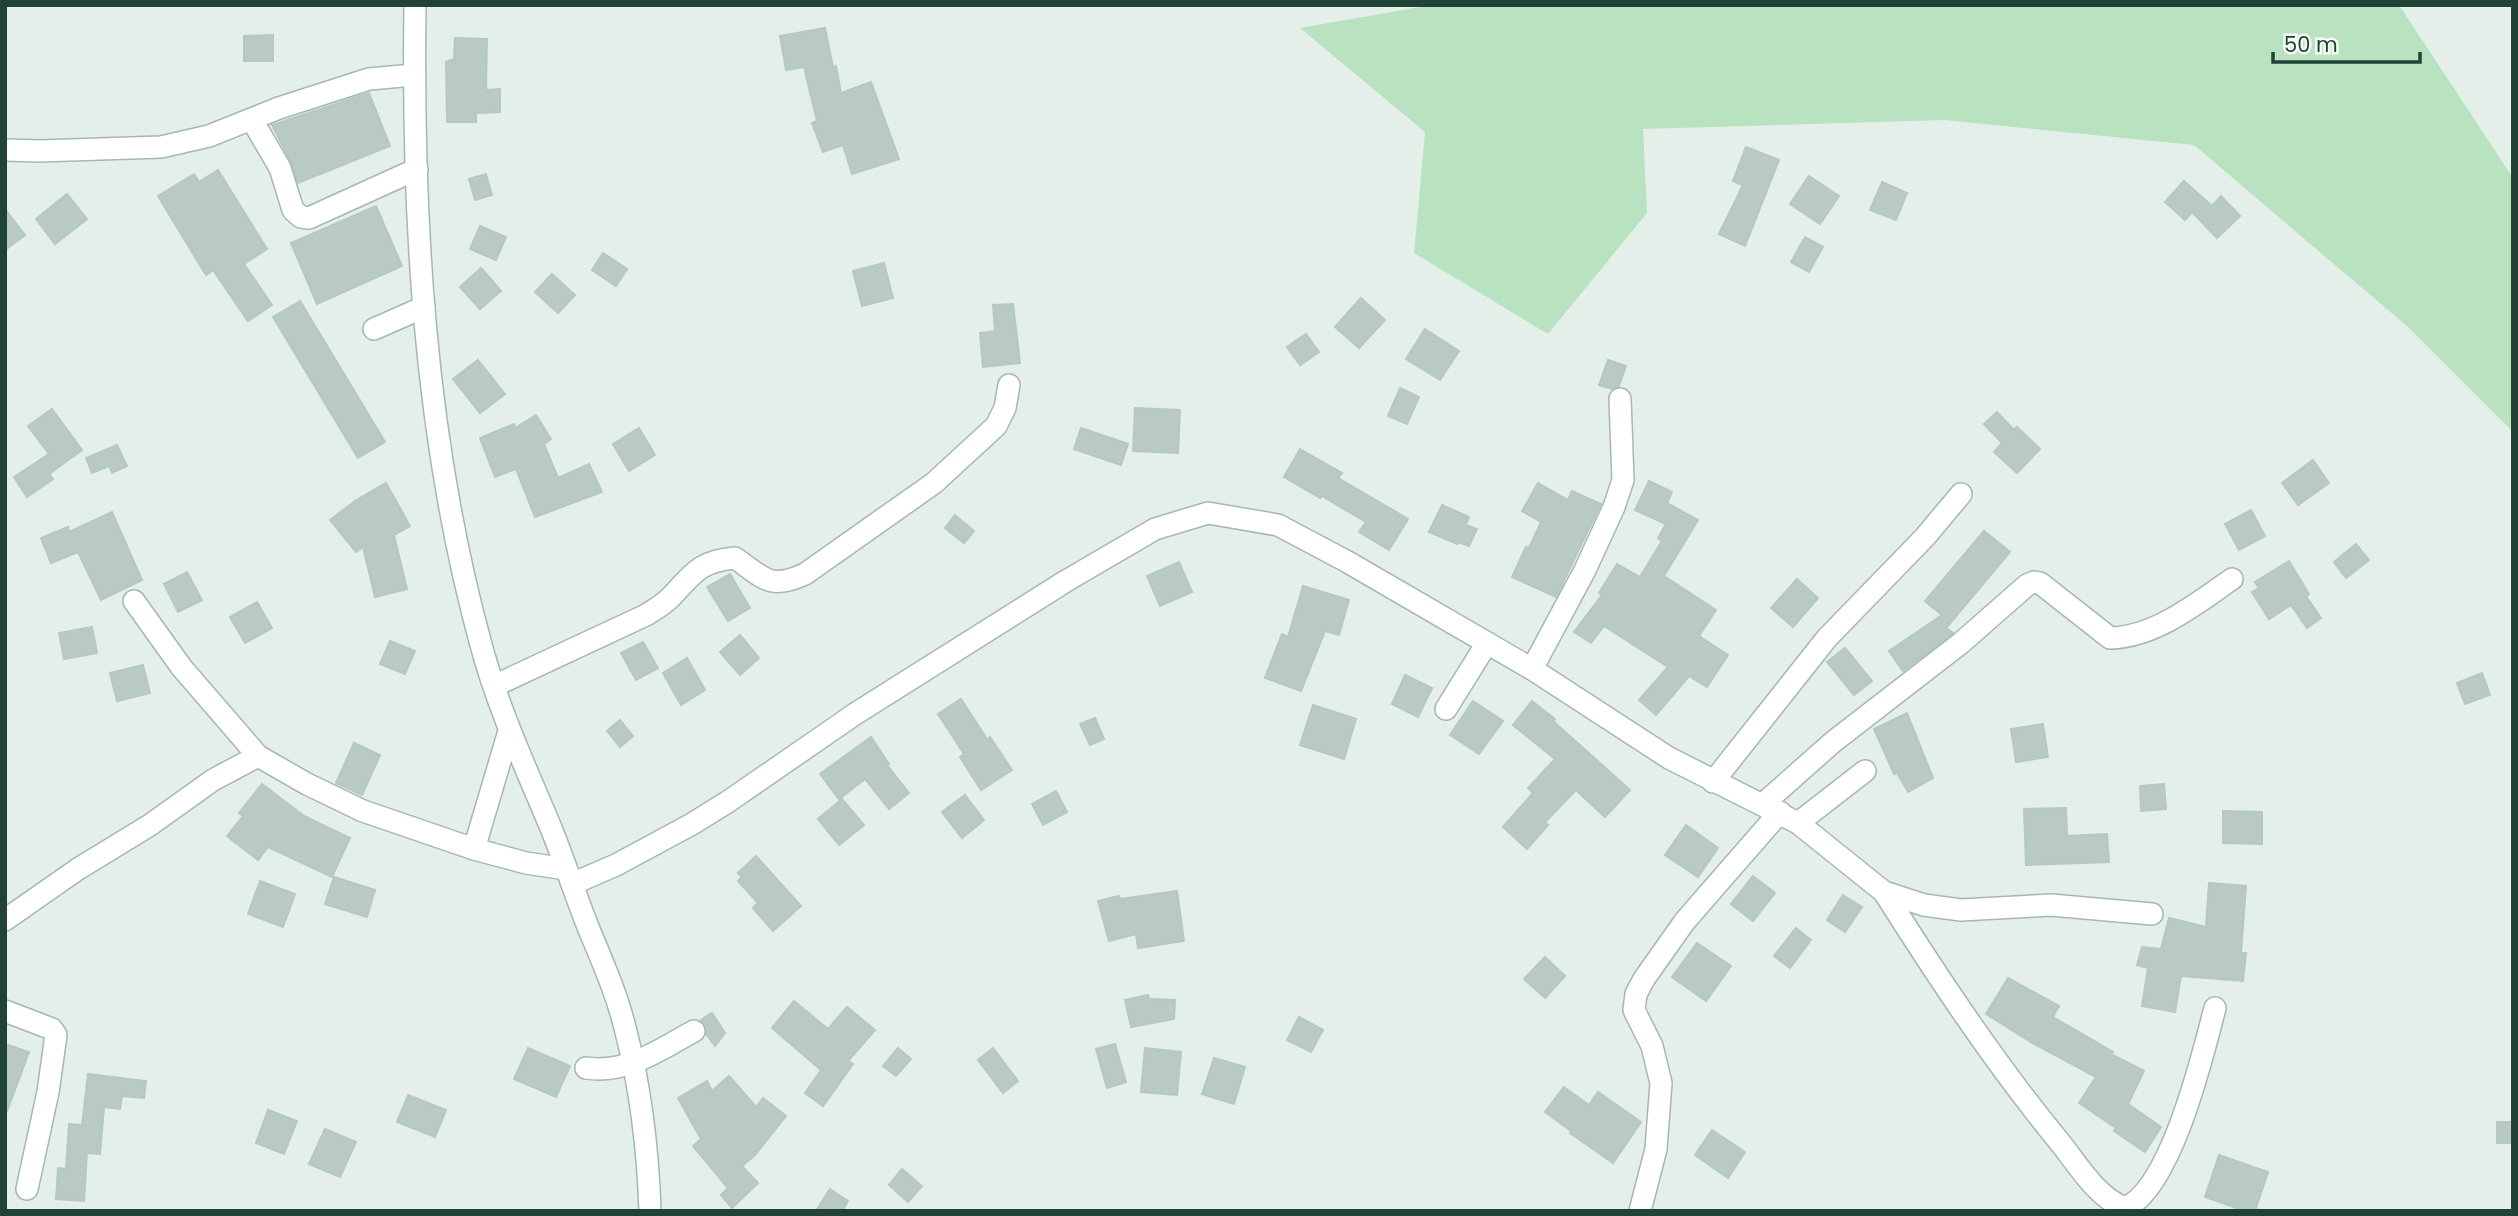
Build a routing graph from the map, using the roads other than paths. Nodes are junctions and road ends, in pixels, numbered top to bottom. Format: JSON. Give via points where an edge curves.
{"nodes":[{"id":1,"x":415,"y":5,"type":"edge"},
{"id":2,"x":414,"y":75,"type":"junction"},
{"id":3,"x":252,"y":120,"type":"junction"},
{"id":4,"x":5,"y":150,"type":"edge"},
{"id":5,"x":417,"y":169,"type":"junction"},
{"id":6,"x":424,"y":307,"type":"junction"},
{"id":7,"x":374,"y":329,"type":"dead end"},
{"id":8,"x":1009,"y":385,"type":"dead end"},
{"id":9,"x":1620,"y":399,"type":"dead end"},
{"id":10,"x":1961,"y":494,"type":"dead end"},
{"id":11,"x":2232,"y":579,"type":"dead end"},
{"id":12,"x":134,"y":601,"type":"dead end"},
{"id":13,"x":1487,"y":643,"type":"junction"},
{"id":14,"x":1531,"y":669,"type":"junction"},
{"id":15,"x":494,"y":686,"type":"junction"},
{"id":16,"x":1446,"y":709,"type":"dead end"},
{"id":17,"x":509,"y":731,"type":"junction"},
{"id":18,"x":258,"y":756,"type":"junction"},
{"id":19,"x":1865,"y":771,"type":"dead end"},
{"id":20,"x":1713,"y":782,"type":"junction"},
{"id":21,"x":1780,"y":813,"type":"junction"},
{"id":22,"x":474,"y":849,"type":"junction"},
{"id":23,"x":569,"y":877,"type":"junction"},
{"id":24,"x":1884,"y":892,"type":"junction"},
{"id":25,"x":2152,"y":914,"type":"dead end"},
{"id":26,"x":5,"y":920,"type":"edge"},
{"id":27,"x":2215,"y":1008,"type":"dead end"},
{"id":28,"x":5,"y":1011,"type":"edge"},
{"id":29,"x":694,"y":1031,"type":"dead end"},
{"id":30,"x":632,"y":1065,"type":"junction"},
{"id":31,"x":586,"y":1068,"type":"dead end"},
{"id":32,"x":27,"y":1189,"type":"dead end"},
{"id":33,"x":650,"y":1211,"type":"edge"},
{"id":34,"x":1640,"y":1211,"type":"edge"}],
"edges":[{"from":1,"to":2,"type":"street"},
{"from":2,"to":3,"type":"street","via":[[369,79]]},
{"from":2,"to":5,"type":"street"},
{"from":3,"to":4,"type":"street","via":[[161,147]]},
{"from":3,"to":5,"type":"street","via":[[280,168],[293,209],[301,217],[309,218]]},
{"from":5,"to":6,"type":"street"},
{"from":6,"to":7,"type":"street"},
{"from":6,"to":15,"type":"street","via":[[432,398],[450,503],[480,643]]},
{"from":8,"to":15,"type":"street","via":[[996,426],[934,484],[806,574],[772,583],[736,558],[722,559],[688,577],[668,600],[646,615]]},
{"from":9,"to":14,"type":"street","via":[[1622,480],[1617,498],[1585,570]]},
{"from":10,"to":20,"type":"street","via":[[1827,638]]},
{"from":11,"to":21,"type":"street","via":[[2194,605],[2126,638],[2110,638],[2039,583],[2027,585],[1961,643],[1833,742]]},
{"from":12,"to":18,"type":"street","via":[[182,668]]},
{"from":13,"to":14,"type":"street"},
{"from":13,"to":16,"type":"street"},
{"from":13,"to":23,"type":"street","via":[[1278,525],[1208,513],[1155,529],[1077,575],[844,721],[701,818],[639,853]]},
{"from":14,"to":20,"type":"street"},
{"from":15,"to":17,"type":"street"},
{"from":17,"to":22,"type":"street"},
{"from":17,"to":23,"type":"street"},
{"from":18,"to":22,"type":"street","via":[[363,811]]},
{"from":18,"to":26,"type":"street","via":[[213,780]]},
{"from":19,"to":21,"type":"street"},
{"from":20,"to":21,"type":"street"},
{"from":21,"to":24,"type":"street"},
{"from":21,"to":34,"type":"street","via":[[1685,921],[1636,994],[1634,1010],[1652,1046],[1661,1083],[1656,1149]]},
{"from":22,"to":23,"type":"street"},
{"from":23,"to":30,"type":"street","via":[[626,1030]]},
{"from":24,"to":25,"type":"street","via":[[1924,905],[1961,910],[2051,905]]},
{"from":24,"to":27,"type":"street","via":[[2029,1105],[2094,1185],[2125,1208],[2142,1196],[2170,1150],[2191,1098]]},
{"from":28,"to":32,"type":"street","via":[[52,1029],[56,1035]]},
{"from":29,"to":30,"type":"street"},
{"from":30,"to":31,"type":"street","via":[[604,1071]]},
{"from":30,"to":33,"type":"street"}]}
